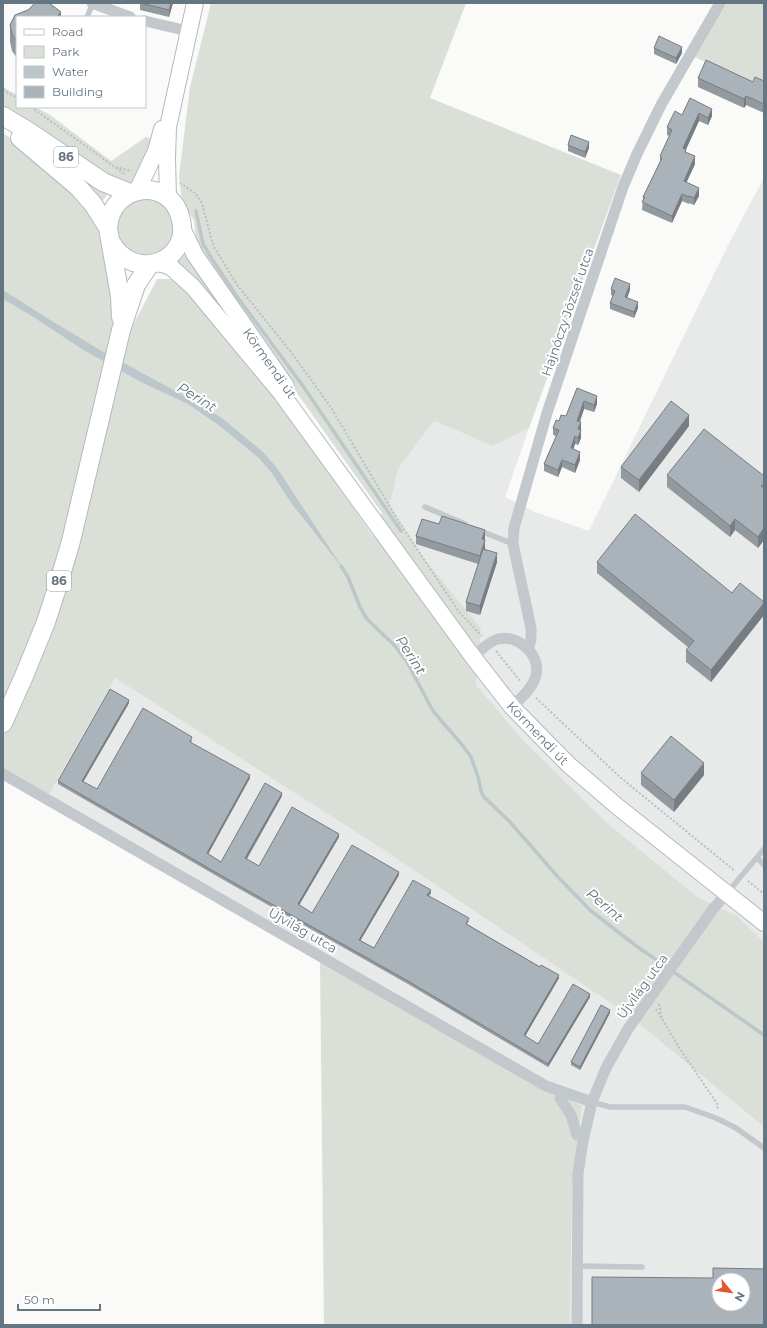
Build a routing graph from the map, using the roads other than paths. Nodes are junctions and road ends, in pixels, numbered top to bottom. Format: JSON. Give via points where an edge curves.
{"nodes":[{"id":1,"x":92,"y":3,"type":"edge"},
{"id":2,"x":195,"y":3,"type":"edge"},
{"id":3,"x":720,"y":3,"type":"edge"},
{"id":4,"x":86,"y":16,"type":"edge"},
{"id":5,"x":127,"y":16,"type":"edge"},
{"id":6,"x":146,"y":21,"type":"edge"},
{"id":7,"x":188,"y":31,"type":"junction"},
{"id":8,"x":177,"y":82,"type":"junction"},
{"id":9,"x":3,"y":116,"type":"edge"},
{"id":10,"x":3,"y":126,"type":"edge"},
{"id":11,"x":134,"y":192,"type":"junction"},
{"id":12,"x":168,"y":198,"type":"junction"},
{"id":13,"x":182,"y":228,"type":"junction"},
{"id":14,"x":109,"y":235,"type":"junction"},
{"id":15,"x":153,"y":264,"type":"junction"},
{"id":16,"x":121,"y":330,"type":"junction"},
{"id":17,"x":358,"y":498,"type":"junction"},
{"id":18,"x":425,"y":506,"type":"dead end"},
{"id":19,"x":514,"y":544,"type":"junction"},
{"id":20,"x":528,"y":649,"type":"junction"},
{"id":21,"x":473,"y":657,"type":"junction"},
{"id":22,"x":512,"y":707,"type":"junction"},
{"id":23,"x":3,"y":723,"type":"edge"},
{"id":24,"x":3,"y":774,"type":"edge"},
{"id":25,"x":764,"y":849,"type":"edge"},
{"id":26,"x":757,"y":858,"type":"junction"},
{"id":27,"x":764,"y":865,"type":"edge"},
{"id":28,"x":726,"y":894,"type":"junction"},
{"id":29,"x":764,"y":924,"type":"edge"},
{"id":30,"x":560,"y":1098,"type":"dead end"},
{"id":31,"x":592,"y":1102,"type":"junction"},
{"id":32,"x":577,"y":1135,"type":"dead end"},
{"id":33,"x":764,"y":1148,"type":"edge"},
{"id":34,"x":578,"y":1266,"type":"junction"},
{"id":35,"x":642,"y":1267,"type":"dead end"},
{"id":36,"x":577,"y":1325,"type":"edge"}],
"edges":[{"from":1,"to":4,"type":"lane"},
{"from":1,"to":5,"type":"street"},
{"from":2,"to":7,"type":"street"},
{"from":3,"to":19,"type":"street","name":"Hajnóczy József utca","via":[[661,105],[623,187],[548,413],[513,532]]},
{"from":6,"to":7,"type":"street"},
{"from":7,"to":8,"type":"street"},
{"from":8,"to":11,"type":"street","via":[[156,151]]},
{"from":8,"to":12,"type":"street","via":[[168,127]]},
{"from":9,"to":11,"type":"main road","number":"86","via":[[103,182]]},
{"from":10,"to":14,"type":"main road","number":"86","via":[[71,180],[93,204]]},
{"from":11,"to":12,"type":"main road","number":"86","via":[[150,191]]},
{"from":11,"to":14,"type":"main road","number":"86","via":[[114,207],[110,214]]},
{"from":12,"to":13,"type":"main road","via":[[180,215]]},
{"from":13,"to":15,"type":"main road","number":"86","via":[[177,247],[168,257]]},
{"from":13,"to":17,"type":"street","name":"Körmendi út","via":[[196,255],[291,392]]},
{"from":14,"to":15,"type":"main road","number":"86","via":[[119,254],[130,262]]},
{"from":14,"to":16,"type":"main road","number":"86","via":[[120,296]]},
{"from":15,"to":16,"type":"main road","number":"86","via":[[134,289]]},
{"from":15,"to":17,"type":"street","name":"Körmendi út","via":[[171,267],[200,294],[281,393]]},
{"from":16,"to":23,"type":"main road","number":"86","via":[[71,541],[58,585],[46,622]]},
{"from":17,"to":21,"type":"street","name":"Körmendi út"},
{"from":18,"to":19,"type":"lane"},
{"from":19,"to":20,"type":"street","name":"Hajnóczy József utca","via":[[531,628]]},
{"from":20,"to":21,"type":"street","via":[[506,638],[496,639]]},
{"from":20,"to":22,"type":"street","via":[[535,659],[536,676],[528,691]]},
{"from":21,"to":22,"type":"street","name":"Körmendi út"},
{"from":22,"to":28,"type":"street","name":"Körmendi út","via":[[589,784]]},
{"from":24,"to":31,"type":"street","name":"Újvilág utca","via":[[546,1086]]},
{"from":25,"to":26,"type":"lane"},
{"from":26,"to":27,"type":"lane"},
{"from":26,"to":28,"type":"lane"},
{"from":28,"to":29,"type":"street","name":"Körmendi út"},
{"from":28,"to":31,"type":"street","name":"Újvilág utca","via":[[713,909],[657,995],[628,1029],[612,1056]]},
{"from":30,"to":32,"type":"street","via":[[571,1115]]},
{"from":31,"to":33,"type":"lane","via":[[610,1107],[685,1107],[736,1128]]},
{"from":31,"to":34,"type":"street","name":"Újvilág utca","via":[[578,1174]]},
{"from":34,"to":35,"type":"lane"},
{"from":34,"to":36,"type":"street","name":"Újvilág utca"}]}
